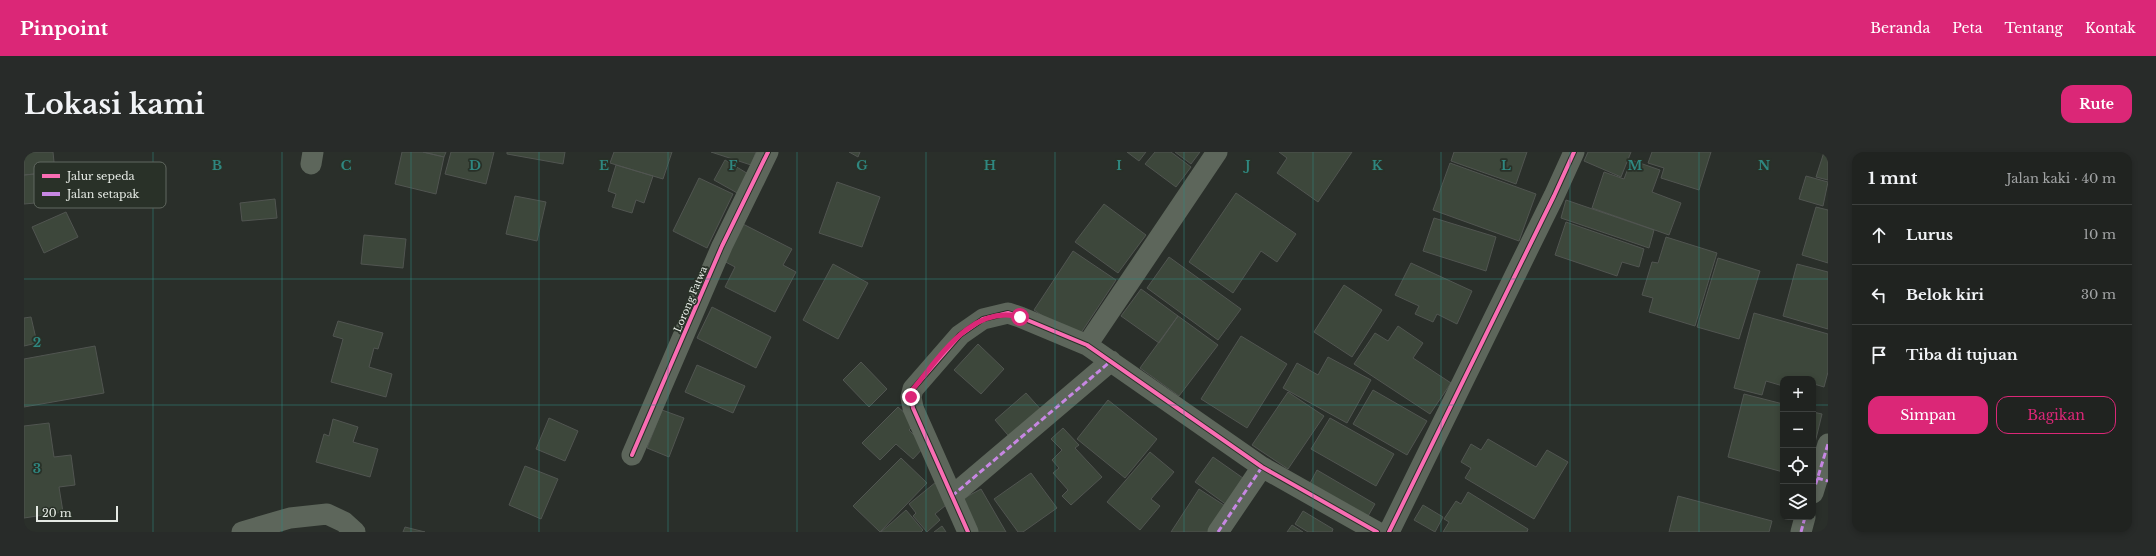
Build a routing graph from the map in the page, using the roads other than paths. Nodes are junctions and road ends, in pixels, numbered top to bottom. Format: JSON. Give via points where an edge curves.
{"nodes":[{"id":1,"x":768,"y":152,"type":"edge"},
{"id":2,"x":1218,"y":152,"type":"edge"},
{"id":3,"x":1574,"y":152,"type":"edge"},
{"id":4,"x":1087,"y":345,"type":"junction"},
{"id":5,"x":1111,"y":361,"type":"junction"},
{"id":6,"x":1828,"y":444,"type":"edge"},
{"id":7,"x":632,"y":455,"type":"dead end"},
{"id":8,"x":1262,"y":467,"type":"junction"},
{"id":9,"x":1819,"y":484,"type":"edge"},
{"id":10,"x":952,"y":496,"type":"junction"},
{"id":11,"x":1804,"y":520,"type":"edge"},
{"id":12,"x":242,"y":532,"type":"edge"},
{"id":13,"x":355,"y":532,"type":"edge"},
{"id":14,"x":968,"y":532,"type":"edge"},
{"id":15,"x":1218,"y":532,"type":"edge"},
{"id":16,"x":1377,"y":532,"type":"edge"},
{"id":17,"x":1389,"y":532,"type":"edge"},
{"id":18,"x":1801,"y":532,"type":"edge"}],
"edges":[{"from":1,"to":7,"type":"street","name":"Lorong Fatwa","via":[[722,246]]},
{"from":2,"to":4,"type":"street"},
{"from":3,"to":17,"type":"street"},
{"from":4,"to":5,"type":"street"},
{"from":4,"to":10,"type":"street","via":[[1008,314],[983,318],[955,341],[913,389],[911,397],[913,408]]},
{"from":5,"to":8,"type":"street"},
{"from":5,"to":10,"type":"street"},
{"from":6,"to":9,"type":"street"},
{"from":8,"to":15,"type":"street"},
{"from":8,"to":16,"type":"street"},
{"from":10,"to":14,"type":"street"},
{"from":11,"to":18,"type":"street"},
{"from":12,"to":13,"type":"street","via":[[290,518],[327,514],[344,522]]}]}
